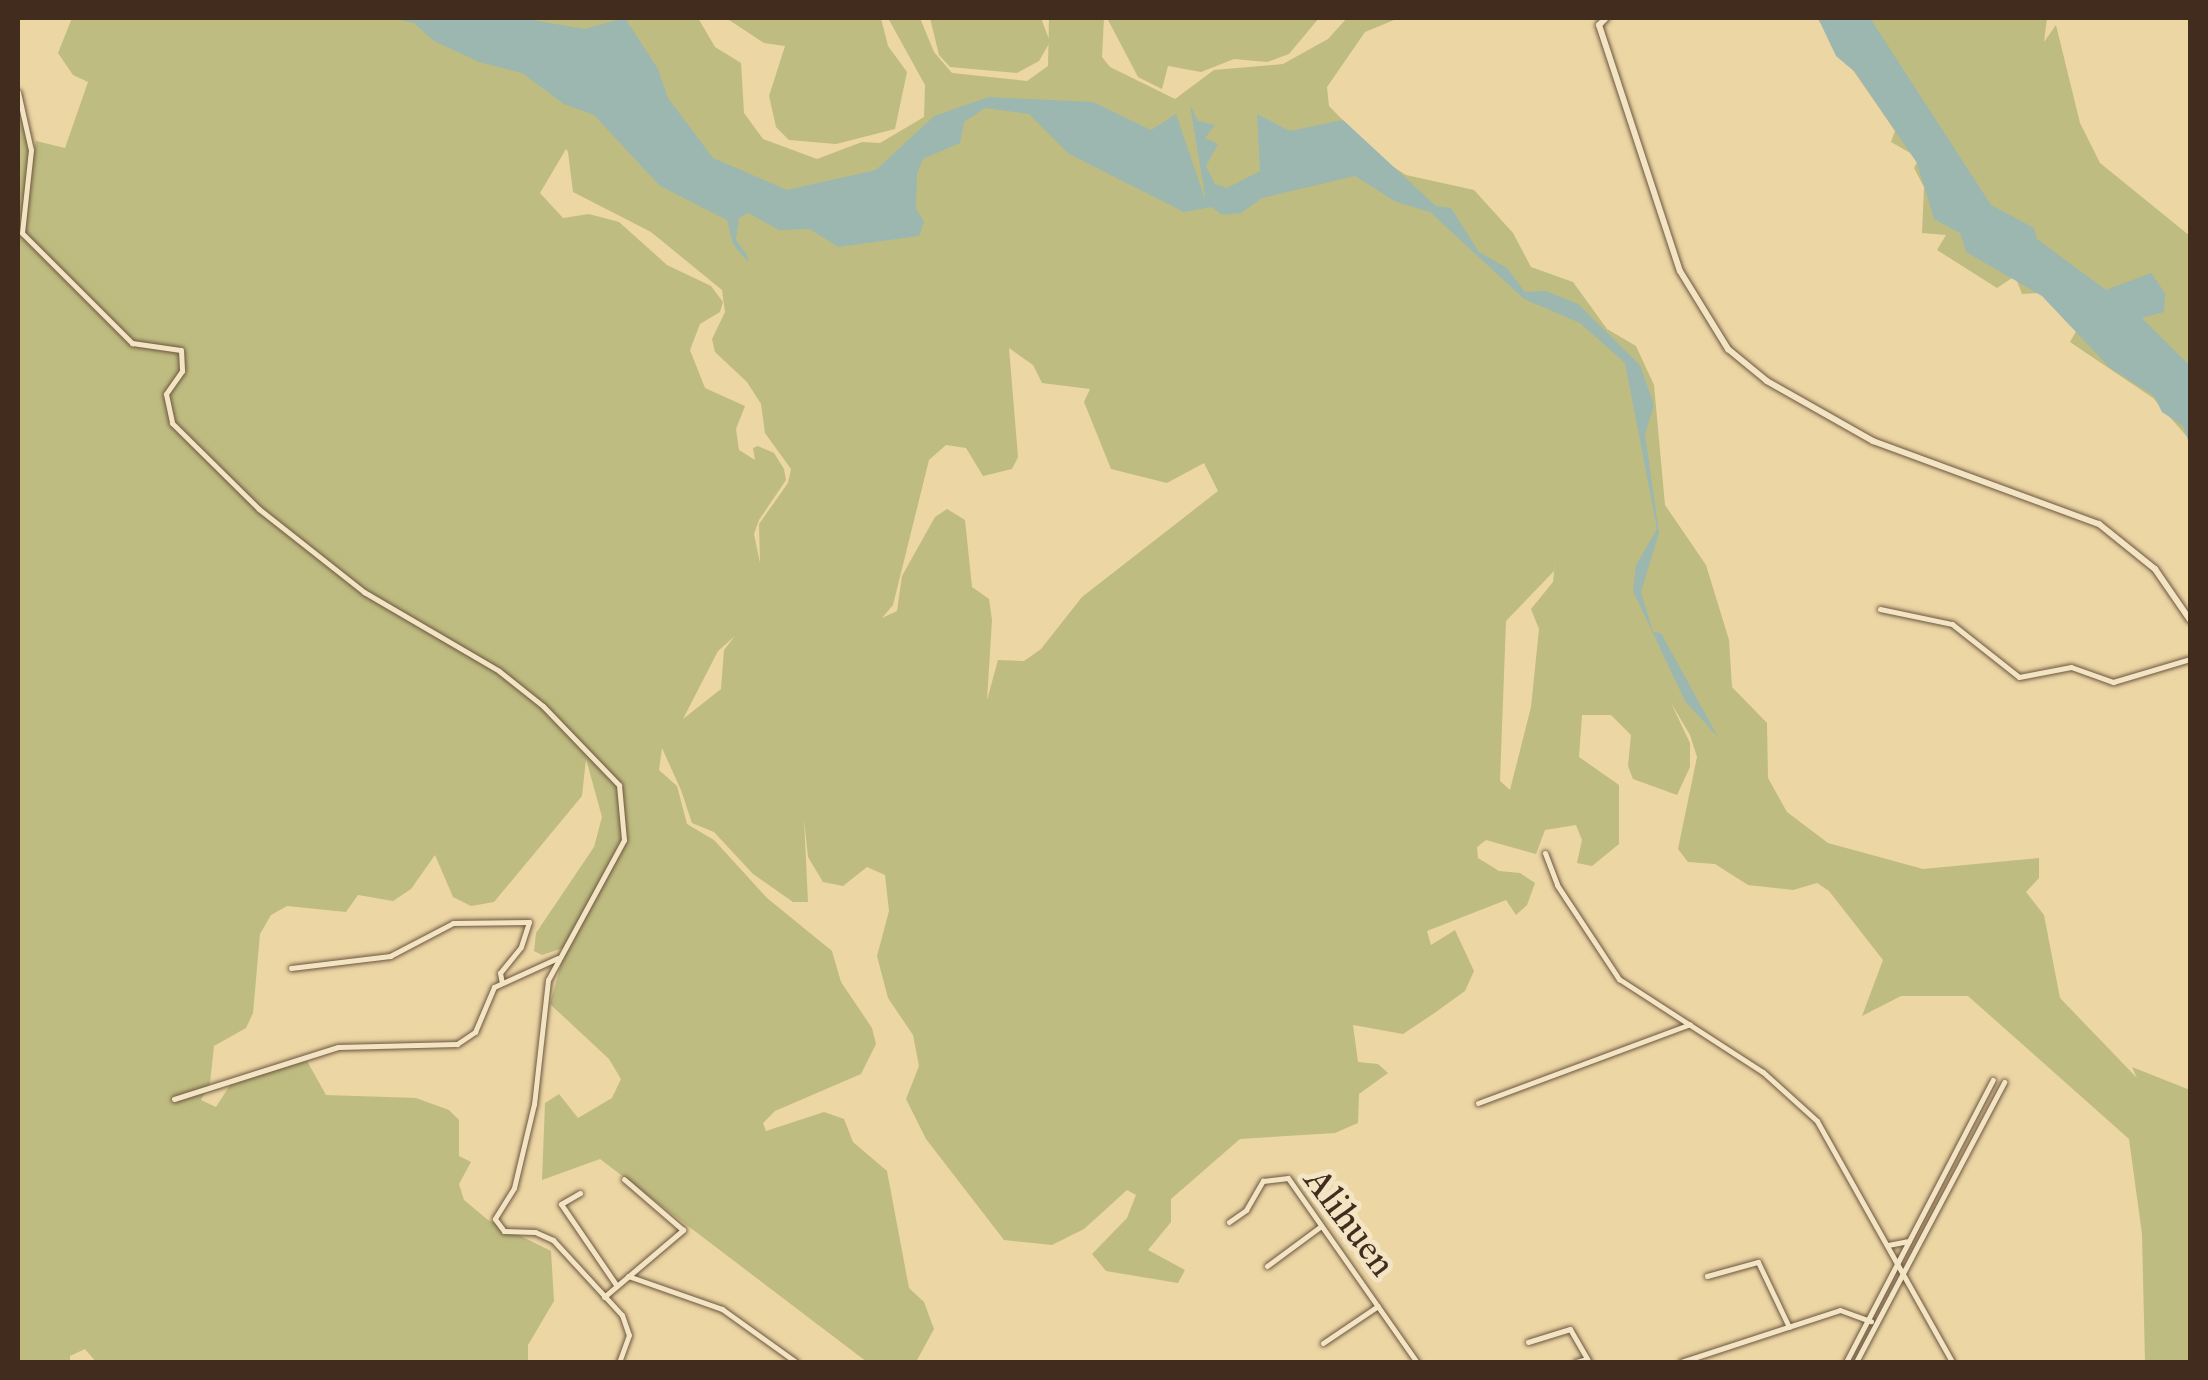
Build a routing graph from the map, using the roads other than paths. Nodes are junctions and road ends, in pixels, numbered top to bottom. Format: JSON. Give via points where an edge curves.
{"nodes":[{"id":1,"x":1606,"y":18,"type":"edge"},
{"id":2,"x":1596,"y":21,"type":"edge"},
{"id":3,"x":18,"y":92,"type":"edge"},
{"id":4,"x":1880,"y":609,"type":"dead end"},
{"id":5,"x":2190,"y":620,"type":"edge"},
{"id":6,"x":2190,"y":660,"type":"edge"},
{"id":7,"x":1545,"y":853,"type":"dead end"},
{"id":8,"x":558,"y":958,"type":"junction"},
{"id":9,"x":291,"y":968,"type":"dead end"},
{"id":10,"x":502,"y":983,"type":"junction"},
{"id":11,"x":1690,"y":1024,"type":"junction"},
{"id":12,"x":1993,"y":1080,"type":"dead end"},
{"id":13,"x":2004,"y":1082,"type":"dead end"},
{"id":14,"x":174,"y":1099,"type":"dead end"},
{"id":15,"x":1478,"y":1102,"type":"dead end"},
{"id":16,"x":624,"y":1179,"type":"dead end"},
{"id":17,"x":1941,"y":1180,"type":"junction"},
{"id":18,"x":1949,"y":1186,"type":"junction"},
{"id":19,"x":580,"y":1192,"type":"dead end"},
{"id":20,"x":1230,"y":1222,"type":"dead end"},
{"id":21,"x":1321,"y":1226,"type":"junction"},
{"id":22,"x":1910,"y":1238,"type":"junction"},
{"id":23,"x":1888,"y":1245,"type":"junction"},
{"id":24,"x":1898,"y":1264,"type":"junction"},
{"id":25,"x":1266,"y":1266,"type":"dead end"},
{"id":26,"x":1903,"y":1274,"type":"junction"},
{"id":27,"x":628,"y":1276,"type":"junction"},
{"id":28,"x":1707,"y":1276,"type":"dead end"},
{"id":29,"x":1896,"y":1286,"type":"junction"},
{"id":30,"x":617,"y":1287,"type":"junction"},
{"id":31,"x":1911,"y":1290,"type":"junction"},
{"id":32,"x":604,"y":1296,"type":"junction"},
{"id":33,"x":1378,"y":1306,"type":"junction"},
{"id":34,"x":1868,"y":1319,"type":"junction"},
{"id":35,"x":1876,"y":1324,"type":"junction"},
{"id":36,"x":1789,"y":1326,"type":"junction"},
{"id":37,"x":1528,"y":1342,"type":"dead end"},
{"id":38,"x":1323,"y":1344,"type":"dead end"},
{"id":39,"x":1588,"y":1361,"type":"edge"},
{"id":40,"x":619,"y":1362,"type":"edge"},
{"id":41,"x":796,"y":1362,"type":"edge"},
{"id":42,"x":1417,"y":1362,"type":"edge"},
{"id":43,"x":1576,"y":1362,"type":"edge"},
{"id":44,"x":1680,"y":1362,"type":"edge"},
{"id":45,"x":1846,"y":1362,"type":"edge"},
{"id":46,"x":1856,"y":1362,"type":"edge"},
{"id":47,"x":1952,"y":1362,"type":"edge"}],
"edges":[{"from":1,"to":2,"type":"street"},
{"from":2,"to":5,"type":"street","via":[[1684,284],[1728,349],[1767,381],[1872,441],[2099,524],[2155,569]]},
{"from":3,"to":8,"type":"street","via":[[31,150],[22,233],[132,343],[181,350],[182,370],[166,394],[172,423],[259,509],[364,592],[499,671],[569,728],[615,778],[626,808],[622,847]]},
{"from":4,"to":6,"type":"street","via":[[1952,624],[2019,677],[2071,667],[2114,682]]},
{"from":7,"to":11,"type":"street","via":[[1557,885],[1619,979]]},
{"from":8,"to":10,"type":"street"},
{"from":8,"to":32,"type":"street","via":[[543,1000],[535,1094],[516,1184],[495,1219],[504,1232],[548,1237]]},
{"from":9,"to":10,"type":"street","via":[[390,956],[453,923],[529,922],[521,947],[500,973]]},
{"from":10,"to":14,"type":"street","via":[[485,996],[475,1032],[457,1044],[338,1047]]},
{"from":11,"to":15,"type":"street"},
{"from":11,"to":23,"type":"street","via":[[1763,1072],[1817,1120]]},
{"from":12,"to":17,"type":"street"},
{"from":13,"to":18,"type":"street"},
{"from":16,"to":27,"type":"street","via":[[683,1230]]},
{"from":17,"to":18,"type":"street"},
{"from":17,"to":22,"type":"street"},
{"from":18,"to":26,"type":"street"},
{"from":19,"to":30,"type":"street","via":[[561,1204]]},
{"from":20,"to":21,"type":"street","name":"Alihuen","via":[[1246,1210],[1260,1183],[1279,1175]]},
{"from":21,"to":25,"type":"street"},
{"from":21,"to":33,"type":"street","name":"Alihuen"},
{"from":22,"to":23,"type":"street"},
{"from":22,"to":24,"type":"street"},
{"from":23,"to":24,"type":"street"},
{"from":24,"to":26,"type":"street"},
{"from":24,"to":34,"type":"street"},
{"from":26,"to":29,"type":"street"},
{"from":26,"to":31,"type":"street"},
{"from":27,"to":30,"type":"street"},
{"from":27,"to":41,"type":"street","via":[[722,1309]]},
{"from":28,"to":36,"type":"street","via":[[1758,1262]]},
{"from":29,"to":31,"type":"street"},
{"from":29,"to":35,"type":"street"},
{"from":30,"to":32,"type":"street"},
{"from":31,"to":47,"type":"street"},
{"from":32,"to":40,"type":"street","via":[[628,1326]]},
{"from":33,"to":38,"type":"street"},
{"from":33,"to":42,"type":"street","name":"Alihuen"},
{"from":34,"to":35,"type":"street"},
{"from":34,"to":36,"type":"street","via":[[1842,1309]]},
{"from":34,"to":45,"type":"street"},
{"from":35,"to":46,"type":"street"},
{"from":36,"to":44,"type":"street"},
{"from":37,"to":39,"type":"street","via":[[1566,1327]]},
{"from":39,"to":43,"type":"street"}]}
